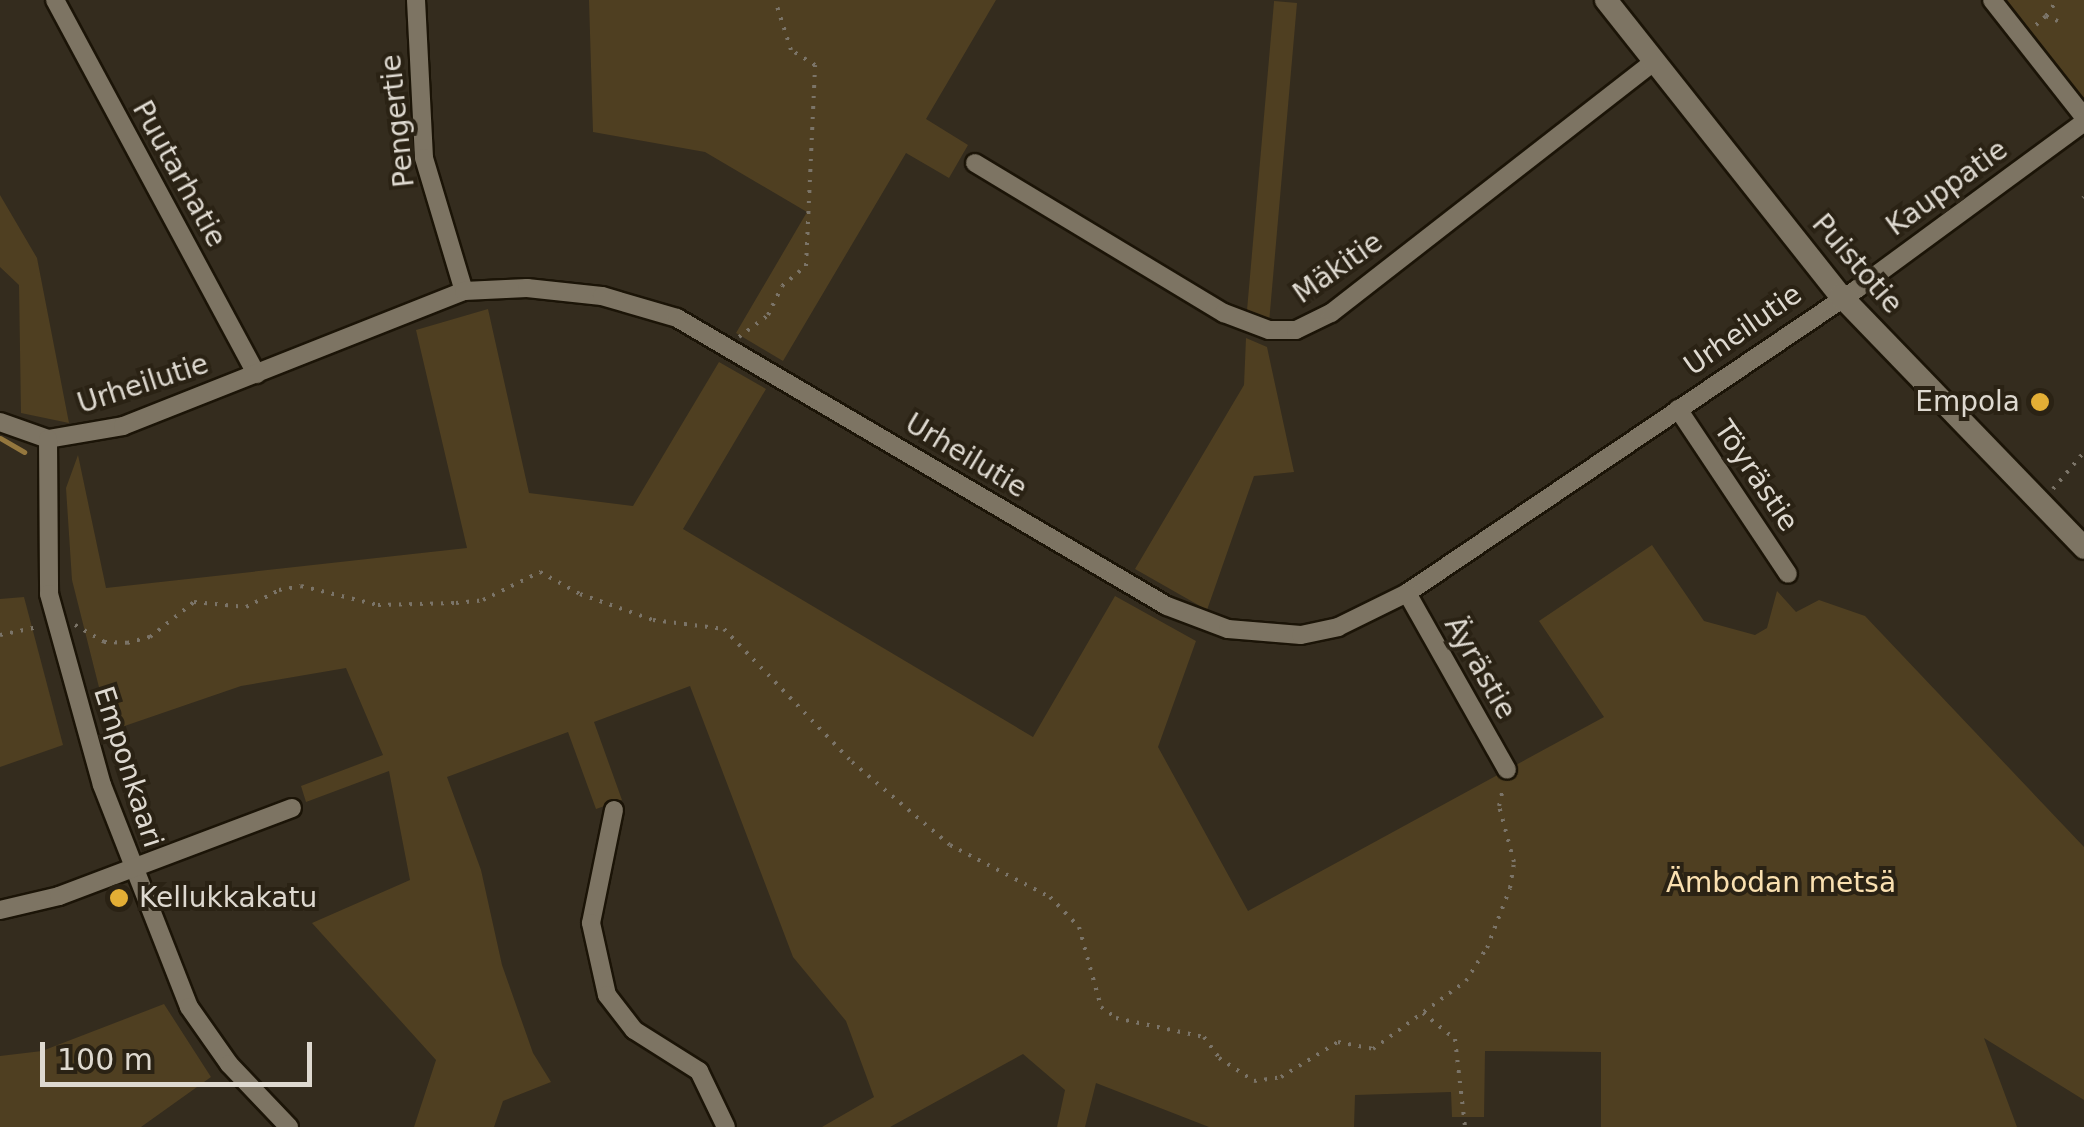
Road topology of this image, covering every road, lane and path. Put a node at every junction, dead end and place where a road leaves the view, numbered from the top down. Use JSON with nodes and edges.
{"nodes":[{"id":1,"x":55,"y":0,"type":"edge"},
{"id":2,"x":416,"y":0,"type":"edge"},
{"id":3,"x":774,"y":0,"type":"edge"},
{"id":4,"x":1606,"y":0,"type":"edge"},
{"id":5,"x":1992,"y":0,"type":"edge"},
{"id":6,"x":2057,"y":0,"type":"edge"},
{"id":7,"x":2046,"y":16,"type":"junction"},
{"id":8,"x":2058,"y":21,"type":"dead end"},
{"id":9,"x":2021,"y":38,"type":"junction"},
{"id":10,"x":1653,"y":62,"type":"junction"},
{"id":11,"x":2084,"y":120,"type":"edge"},
{"id":12,"x":975,"y":163,"type":"dead end"},
{"id":13,"x":464,"y":291,"type":"junction"},
{"id":14,"x":1840,"y":296,"type":"junction"},
{"id":15,"x":728,"y":346,"type":"junction"},
{"id":16,"x":256,"y":374,"type":"junction"},
{"id":17,"x":1678,"y":408,"type":"junction"},
{"id":18,"x":0,"y":422,"type":"edge"},
{"id":19,"x":48,"y":439,"type":"junction"},
{"id":20,"x":2084,"y":452,"type":"edge"},
{"id":21,"x":2050,"y":492,"type":"dead end"},
{"id":22,"x":2084,"y":548,"type":"edge"},
{"id":23,"x":1788,"y":574,"type":"dead end"},
{"id":24,"x":1407,"y":593,"type":"junction"},
{"id":25,"x":60,"y":620,"type":"junction"},
{"id":26,"x":0,"y":635,"type":"edge"},
{"id":27,"x":70,"y":637,"type":"dead end"},
{"id":28,"x":1507,"y":770,"type":"joint"},
{"id":29,"x":292,"y":808,"type":"dead end"},
{"id":30,"x":614,"y":810,"type":"dead end"},
{"id":31,"x":132,"y":866,"type":"junction"},
{"id":32,"x":0,"y":910,"type":"edge"},
{"id":33,"x":1422,"y":1012,"type":"junction"},
{"id":34,"x":290,"y":1127,"type":"edge"},
{"id":35,"x":726,"y":1127,"type":"edge"},
{"id":36,"x":1465,"y":1127,"type":"edge"}],
"edges":[{"from":1,"to":16,"type":"street","name":"Puutarhatie"},
{"from":2,"to":13,"type":"street","name":"Pengertie"},
{"from":3,"to":15,"type":"path"},
{"from":4,"to":10,"type":"street","name":"Puistotie"},
{"from":5,"to":9,"type":"street"},
{"from":6,"to":7,"type":"path"},
{"from":7,"to":8,"type":"path"},
{"from":7,"to":9,"type":"path"},
{"from":9,"to":11,"type":"street"},
{"from":10,"to":12,"type":"street","name":"Mäkitie"},
{"from":10,"to":14,"type":"street","name":"Puistotie"},
{"from":11,"to":14,"type":"street","name":"Kauppatie"},
{"from":13,"to":15,"type":"street","name":"Urheilutie"},
{"from":13,"to":16,"type":"street","name":"Urheilutie"},
{"from":14,"to":17,"type":"street","name":"Urheilutie"},
{"from":14,"to":22,"type":"street","name":"Puistotie"},
{"from":15,"to":24,"type":"street","name":"Urheilutie"},
{"from":16,"to":19,"type":"street","name":"Urheilutie"},
{"from":17,"to":23,"type":"street","name":"Töyrästie"},
{"from":17,"to":24,"type":"street","name":"Urheilutie"},
{"from":18,"to":19,"type":"street","name":"Urheilutie"},
{"from":19,"to":25,"type":"street","name":"Emponkaari"},
{"from":20,"to":21,"type":"path"},
{"from":24,"to":28,"type":"street","name":"Äyrästie"},
{"from":25,"to":26,"type":"path"},
{"from":25,"to":27,"type":"path"},
{"from":25,"to":31,"type":"street","name":"Emponkaari"},
{"from":25,"to":33,"type":"path"},
{"from":28,"to":33,"type":"path"},
{"from":29,"to":31,"type":"street"},
{"from":30,"to":35,"type":"street"},
{"from":31,"to":32,"type":"street"},
{"from":31,"to":34,"type":"street","name":"Emponkaari"},
{"from":33,"to":36,"type":"path"}]}
